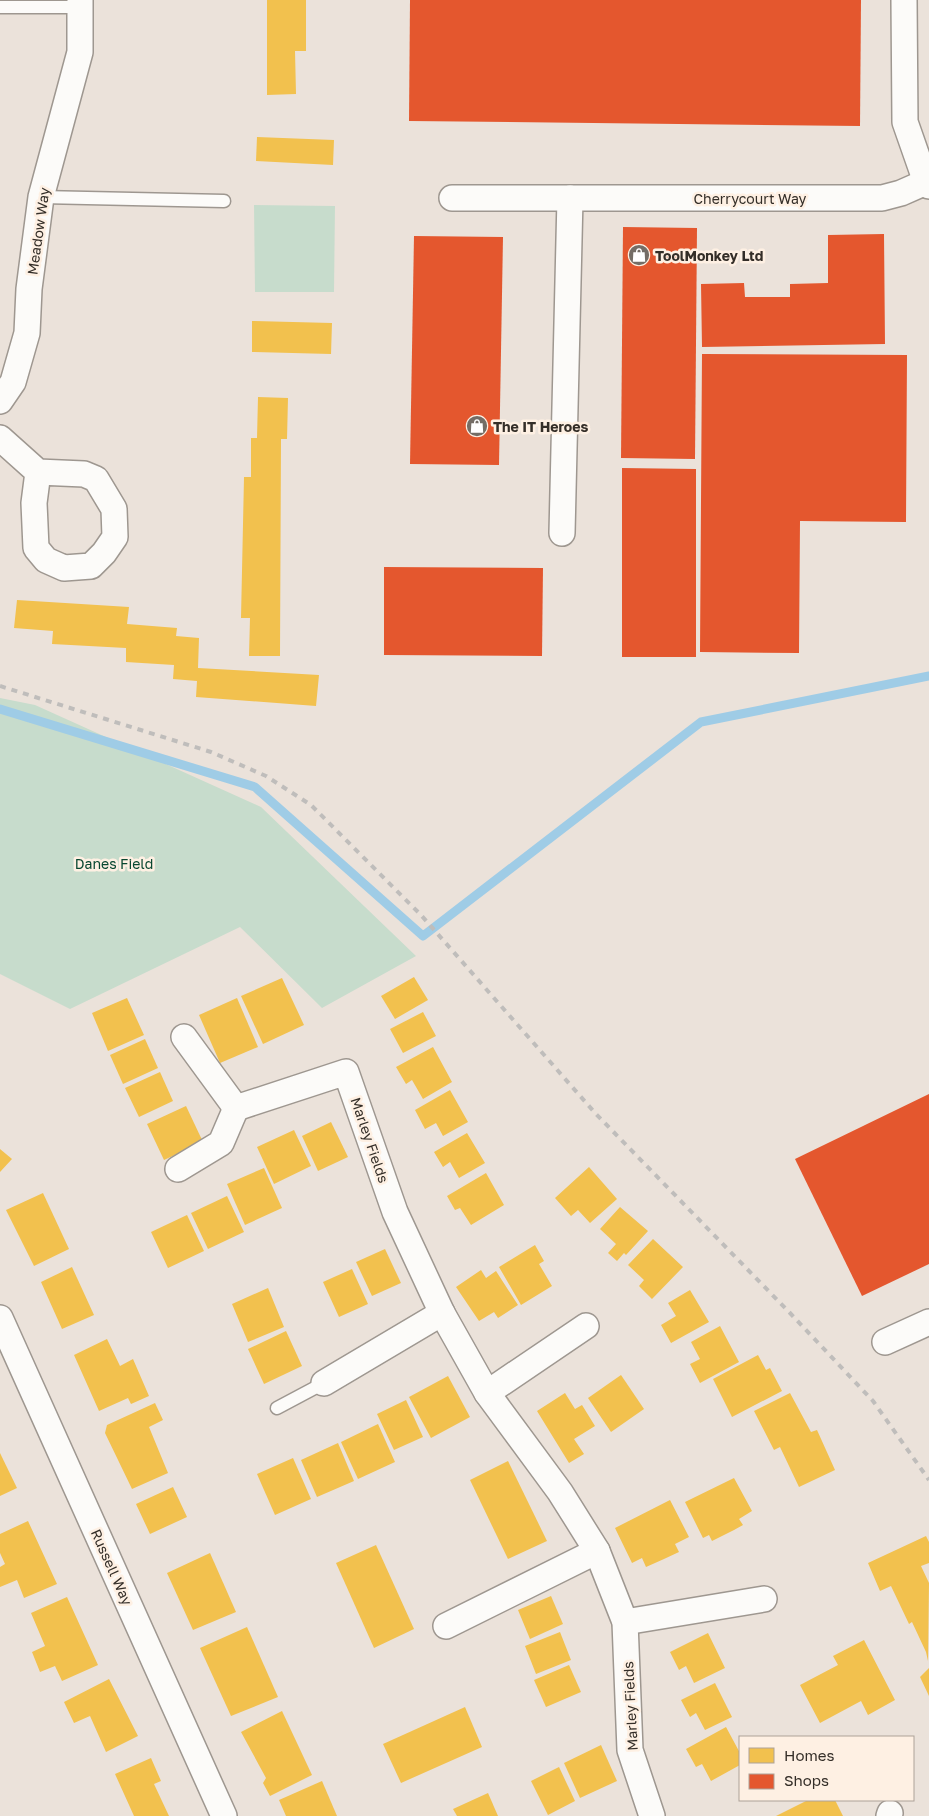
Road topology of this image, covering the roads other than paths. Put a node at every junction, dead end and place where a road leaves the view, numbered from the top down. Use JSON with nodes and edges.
{"nodes":[{"id":1,"x":904,"y":0,"type":"edge"},
{"id":2,"x":80,"y":3,"type":"edge"},
{"id":3,"x":0,"y":7,"type":"edge"},
{"id":4,"x":927,"y":184,"type":"edge"},
{"id":5,"x":41,"y":197,"type":"junction"},
{"id":6,"x":452,"y":198,"type":"dead end"},
{"id":7,"x":570,"y":198,"type":"junction"},
{"id":8,"x":224,"y":201,"type":"dead end"},
{"id":9,"x":0,"y":401,"type":"edge"},
{"id":10,"x":0,"y":438,"type":"edge"},
{"id":11,"x":38,"y":472,"type":"dead end"},
{"id":12,"x":562,"y":534,"type":"dead end"},
{"id":13,"x":184,"y":1036,"type":"dead end"},
{"id":14,"x":236,"y":1108,"type":"junction"},
{"id":15,"x":178,"y":1169,"type":"dead end"},
{"id":16,"x":442,"y":1313,"type":"junction"},
{"id":17,"x":0,"y":1318,"type":"edge"},
{"id":18,"x":929,"y":1322,"type":"edge"},
{"id":19,"x":586,"y":1326,"type":"dead end"},
{"id":20,"x":885,"y":1342,"type":"dead end"},
{"id":21,"x":324,"y":1383,"type":"joint"},
{"id":22,"x":487,"y":1394,"type":"junction"},
{"id":23,"x":277,"y":1408,"type":"dead end"},
{"id":24,"x":597,"y":1550,"type":"junction"},
{"id":25,"x":764,"y":1599,"type":"dead end"},
{"id":26,"x":625,"y":1622,"type":"junction"},
{"id":27,"x":446,"y":1626,"type":"dead end"},
{"id":28,"x":224,"y":1816,"type":"edge"},
{"id":29,"x":652,"y":1816,"type":"edge"}],
"edges":[{"from":1,"to":4,"type":"street","name":"Cherrycourt Way"},
{"from":2,"to":3,"type":"lane"},
{"from":2,"to":5,"type":"street","name":"Meadow Way"},
{"from":4,"to":7,"type":"street","name":"Cherrycourt Way"},
{"from":5,"to":8,"type":"lane"},
{"from":5,"to":9,"type":"street","name":"Meadow Way"},
{"from":6,"to":7,"type":"street","name":"Cherrycourt Way"},
{"from":7,"to":12,"type":"street"},
{"from":10,"to":11,"type":"street"},
{"from":13,"to":14,"type":"street"},
{"from":14,"to":15,"type":"street"},
{"from":14,"to":16,"type":"street","name":"Marley Fields"},
{"from":16,"to":21,"type":"street"},
{"from":16,"to":22,"type":"street","name":"Marley Fields"},
{"from":17,"to":28,"type":"street","name":"Russell Way"},
{"from":18,"to":20,"type":"street"},
{"from":19,"to":22,"type":"street"},
{"from":21,"to":23,"type":"lane"},
{"from":22,"to":24,"type":"street","name":"Marley Fields"},
{"from":24,"to":26,"type":"street","name":"Marley Fields"},
{"from":24,"to":27,"type":"street"},
{"from":25,"to":26,"type":"street"},
{"from":26,"to":29,"type":"street","name":"Marley Fields"}]}
